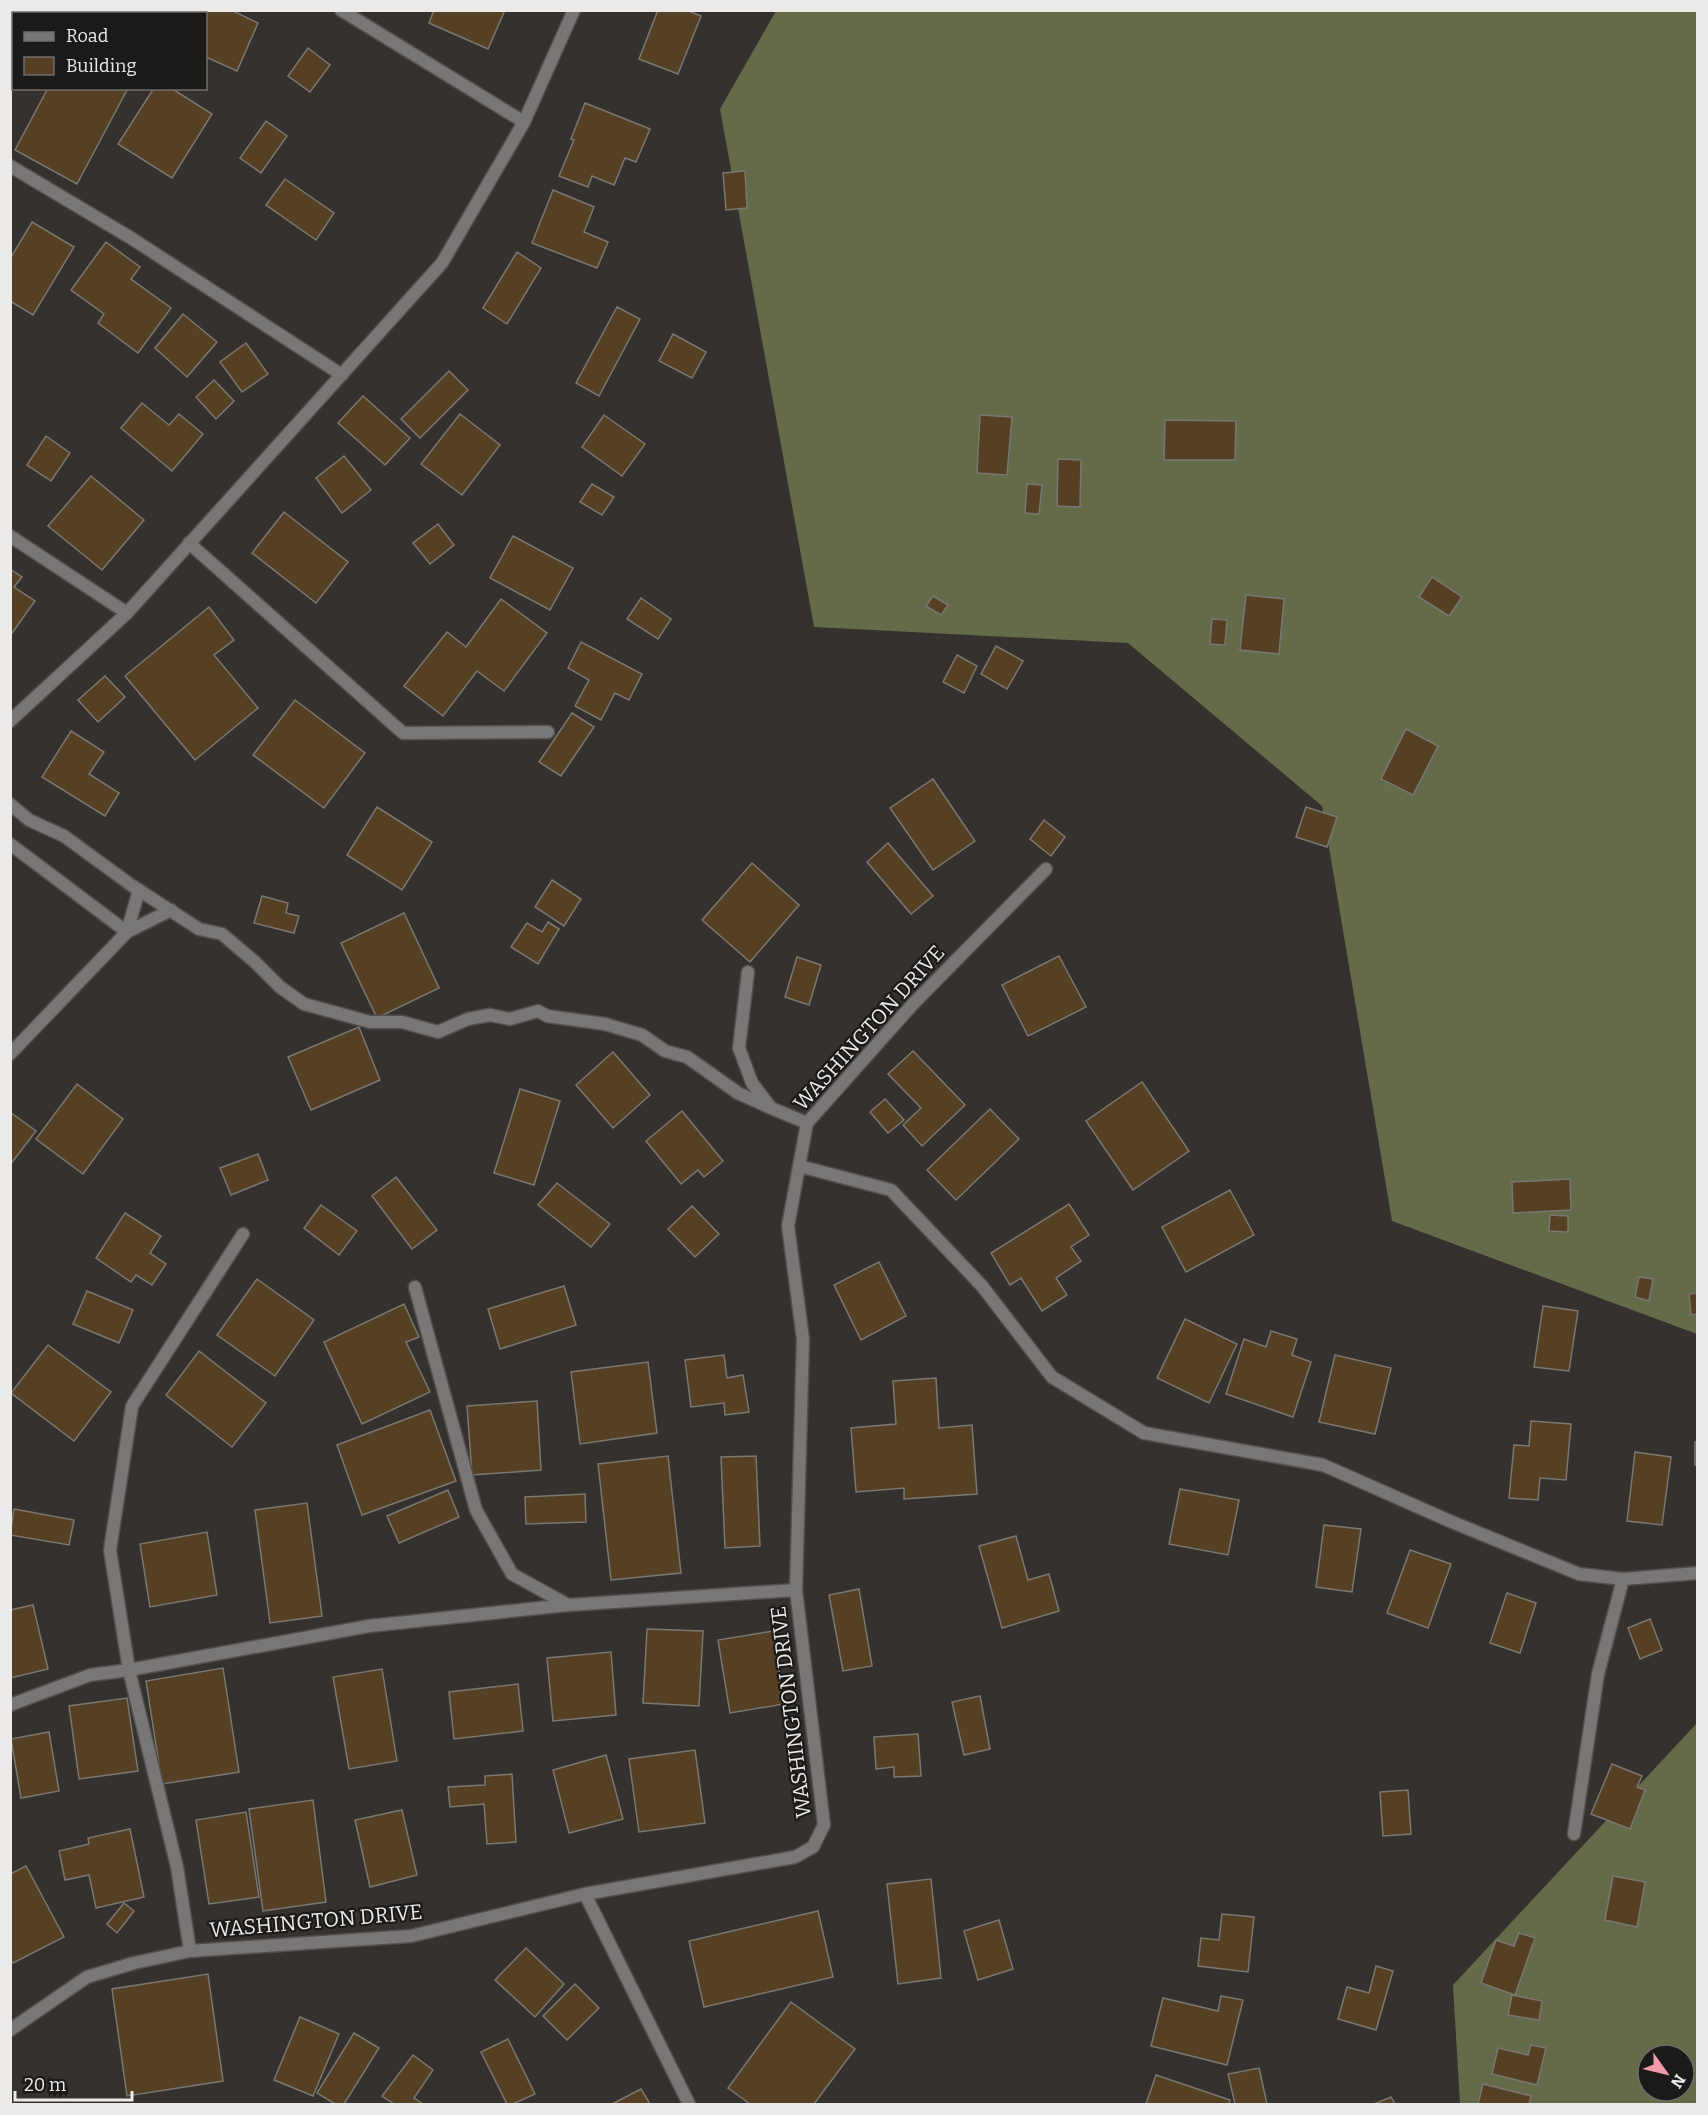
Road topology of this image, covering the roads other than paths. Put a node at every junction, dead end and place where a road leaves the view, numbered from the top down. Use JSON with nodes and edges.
{"nodes":[{"id":1,"x":341,"y":10,"type":"edge"},
{"id":2,"x":574,"y":10,"type":"edge"},
{"id":3,"x":524,"y":122,"type":"junction"},
{"id":4,"x":10,"y":166,"type":"edge"},
{"id":5,"x":342,"y":375,"type":"junction"},
{"id":6,"x":10,"y":536,"type":"edge"},
{"id":7,"x":189,"y":543,"type":"junction"},
{"id":8,"x":127,"y":613,"type":"junction"},
{"id":9,"x":10,"y":721,"type":"edge"},
{"id":10,"x":549,"y":732,"type":"dead end"},
{"id":11,"x":10,"y":804,"type":"edge"},
{"id":12,"x":10,"y":844,"type":"edge"},
{"id":13,"x":1046,"y":869,"type":"dead end"},
{"id":14,"x":139,"y":890,"type":"junction"},
{"id":15,"x":171,"y":910,"type":"junction"},
{"id":16,"x":127,"y":932,"type":"junction"},
{"id":17,"x":748,"y":972,"type":"dead end"},
{"id":18,"x":10,"y":1054,"type":"edge"},
{"id":19,"x":771,"y":1108,"type":"junction"},
{"id":20,"x":807,"y":1123,"type":"junction"},
{"id":21,"x":799,"y":1166,"type":"junction"},
{"id":22,"x":243,"y":1234,"type":"dead end"},
{"id":23,"x":415,"y":1287,"type":"dead end"},
{"id":24,"x":1698,"y":1573,"type":"edge"},
{"id":25,"x":1623,"y":1579,"type":"junction"},
{"id":26,"x":796,"y":1590,"type":"junction"},
{"id":27,"x":568,"y":1605,"type":"junction"},
{"id":28,"x":129,"y":1670,"type":"junction"},
{"id":29,"x":10,"y":1705,"type":"edge"},
{"id":30,"x":1574,"y":1834,"type":"dead end"},
{"id":31,"x":585,"y":1894,"type":"junction"},
{"id":32,"x":190,"y":1951,"type":"junction"},
{"id":33,"x":10,"y":2030,"type":"edge"},
{"id":34,"x":689,"y":2104,"type":"edge"}],
"edges":[{"from":1,"to":3,"type":"street"},
{"from":2,"to":3,"type":"street"},
{"from":3,"to":5,"type":"street"},
{"from":4,"to":5,"type":"street"},
{"from":5,"to":7,"type":"street"},
{"from":6,"to":8,"type":"street"},
{"from":7,"to":8,"type":"street"},
{"from":7,"to":10,"type":"street"},
{"from":8,"to":9,"type":"street"},
{"from":11,"to":14,"type":"street"},
{"from":12,"to":16,"type":"street"},
{"from":13,"to":20,"type":"street","name":"WASHINGTON DRIVE"},
{"from":14,"to":15,"type":"street"},
{"from":14,"to":16,"type":"street"},
{"from":15,"to":16,"type":"street"},
{"from":15,"to":19,"type":"street"},
{"from":16,"to":18,"type":"street"},
{"from":17,"to":19,"type":"street"},
{"from":19,"to":20,"type":"street"},
{"from":20,"to":21,"type":"street","name":"WASHINGTON DRIVE"},
{"from":21,"to":25,"type":"street"},
{"from":21,"to":26,"type":"street","name":"WASHINGTON DRIVE"},
{"from":22,"to":28,"type":"street"},
{"from":23,"to":27,"type":"street"},
{"from":24,"to":25,"type":"street"},
{"from":25,"to":30,"type":"street"},
{"from":26,"to":27,"type":"street"},
{"from":26,"to":31,"type":"street","name":"WASHINGTON DRIVE"},
{"from":27,"to":28,"type":"street"},
{"from":28,"to":29,"type":"street"},
{"from":28,"to":32,"type":"street"},
{"from":31,"to":32,"type":"street","name":"WASHINGTON DRIVE"},
{"from":31,"to":34,"type":"street"},
{"from":32,"to":33,"type":"street","name":"WASHINGTON DRIVE"}]}
